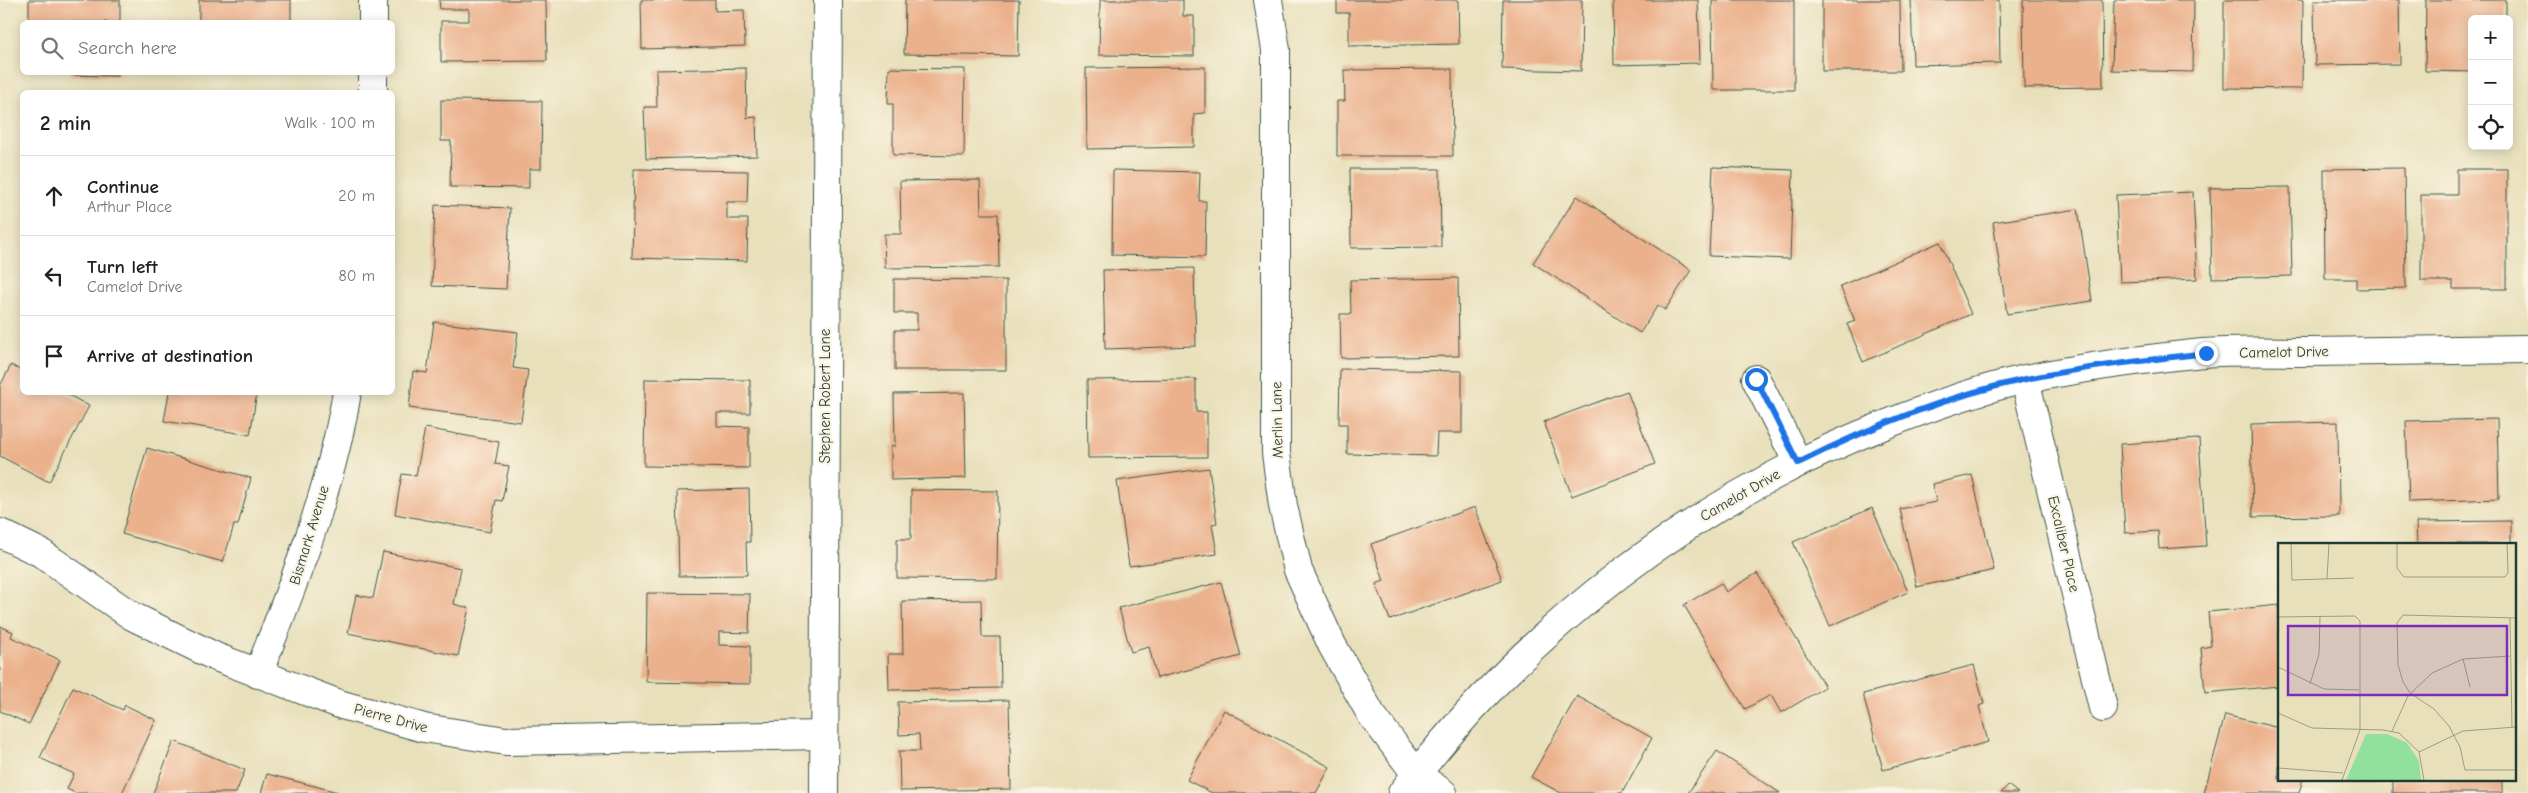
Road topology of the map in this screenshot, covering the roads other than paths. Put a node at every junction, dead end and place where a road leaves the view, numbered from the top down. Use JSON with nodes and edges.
{"nodes":[{"id":1,"x":373,"y":0,"type":"edge"},
{"id":2,"x":828,"y":0,"type":"edge"},
{"id":3,"x":1268,"y":0,"type":"edge"},
{"id":4,"x":373,"y":20,"type":"edge"},
{"id":5,"x":373,"y":75,"type":"edge"},
{"id":6,"x":373,"y":90,"type":"edge"},
{"id":7,"x":2528,"y":349,"type":"edge"},
{"id":8,"x":1756,"y":379,"type":"dead end"},
{"id":9,"x":2025,"y":379,"type":"junction"},
{"id":10,"x":346,"y":395,"type":"edge"},
{"id":11,"x":1798,"y":463,"type":"junction"},
{"id":12,"x":0,"y":533,"type":"edge"},
{"id":13,"x":258,"y":674,"type":"junction"},
{"id":14,"x":2103,"y":708,"type":"dead end"},
{"id":15,"x":823,"y":735,"type":"junction"},
{"id":16,"x":1409,"y":783,"type":"edge"},
{"id":17,"x":824,"y":793,"type":"edge"},
{"id":18,"x":1443,"y":793,"type":"edge"}],
"edges":[{"from":1,"to":4,"type":"street"},
{"from":2,"to":15,"type":"street","name":"Stephen Robert Lane"},
{"from":3,"to":16,"type":"street","name":"Merlin Lane"},
{"from":5,"to":6,"type":"street"},
{"from":7,"to":9,"type":"street","name":"Camelot Drive"},
{"from":8,"to":11,"type":"street"},
{"from":9,"to":11,"type":"street","name":"Camelot Drive"},
{"from":9,"to":14,"type":"street","name":"Excaliber Place"},
{"from":10,"to":13,"type":"street","name":"Bismark Avenue"},
{"from":11,"to":16,"type":"street","name":"Camelot Drive"},
{"from":12,"to":13,"type":"street","name":"Pierre Drive"},
{"from":13,"to":15,"type":"street","name":"Pierre Drive"},
{"from":15,"to":17,"type":"street","name":"Stephen Robert Lane"},
{"from":16,"to":18,"type":"street","name":"Merlin Lane"}]}
